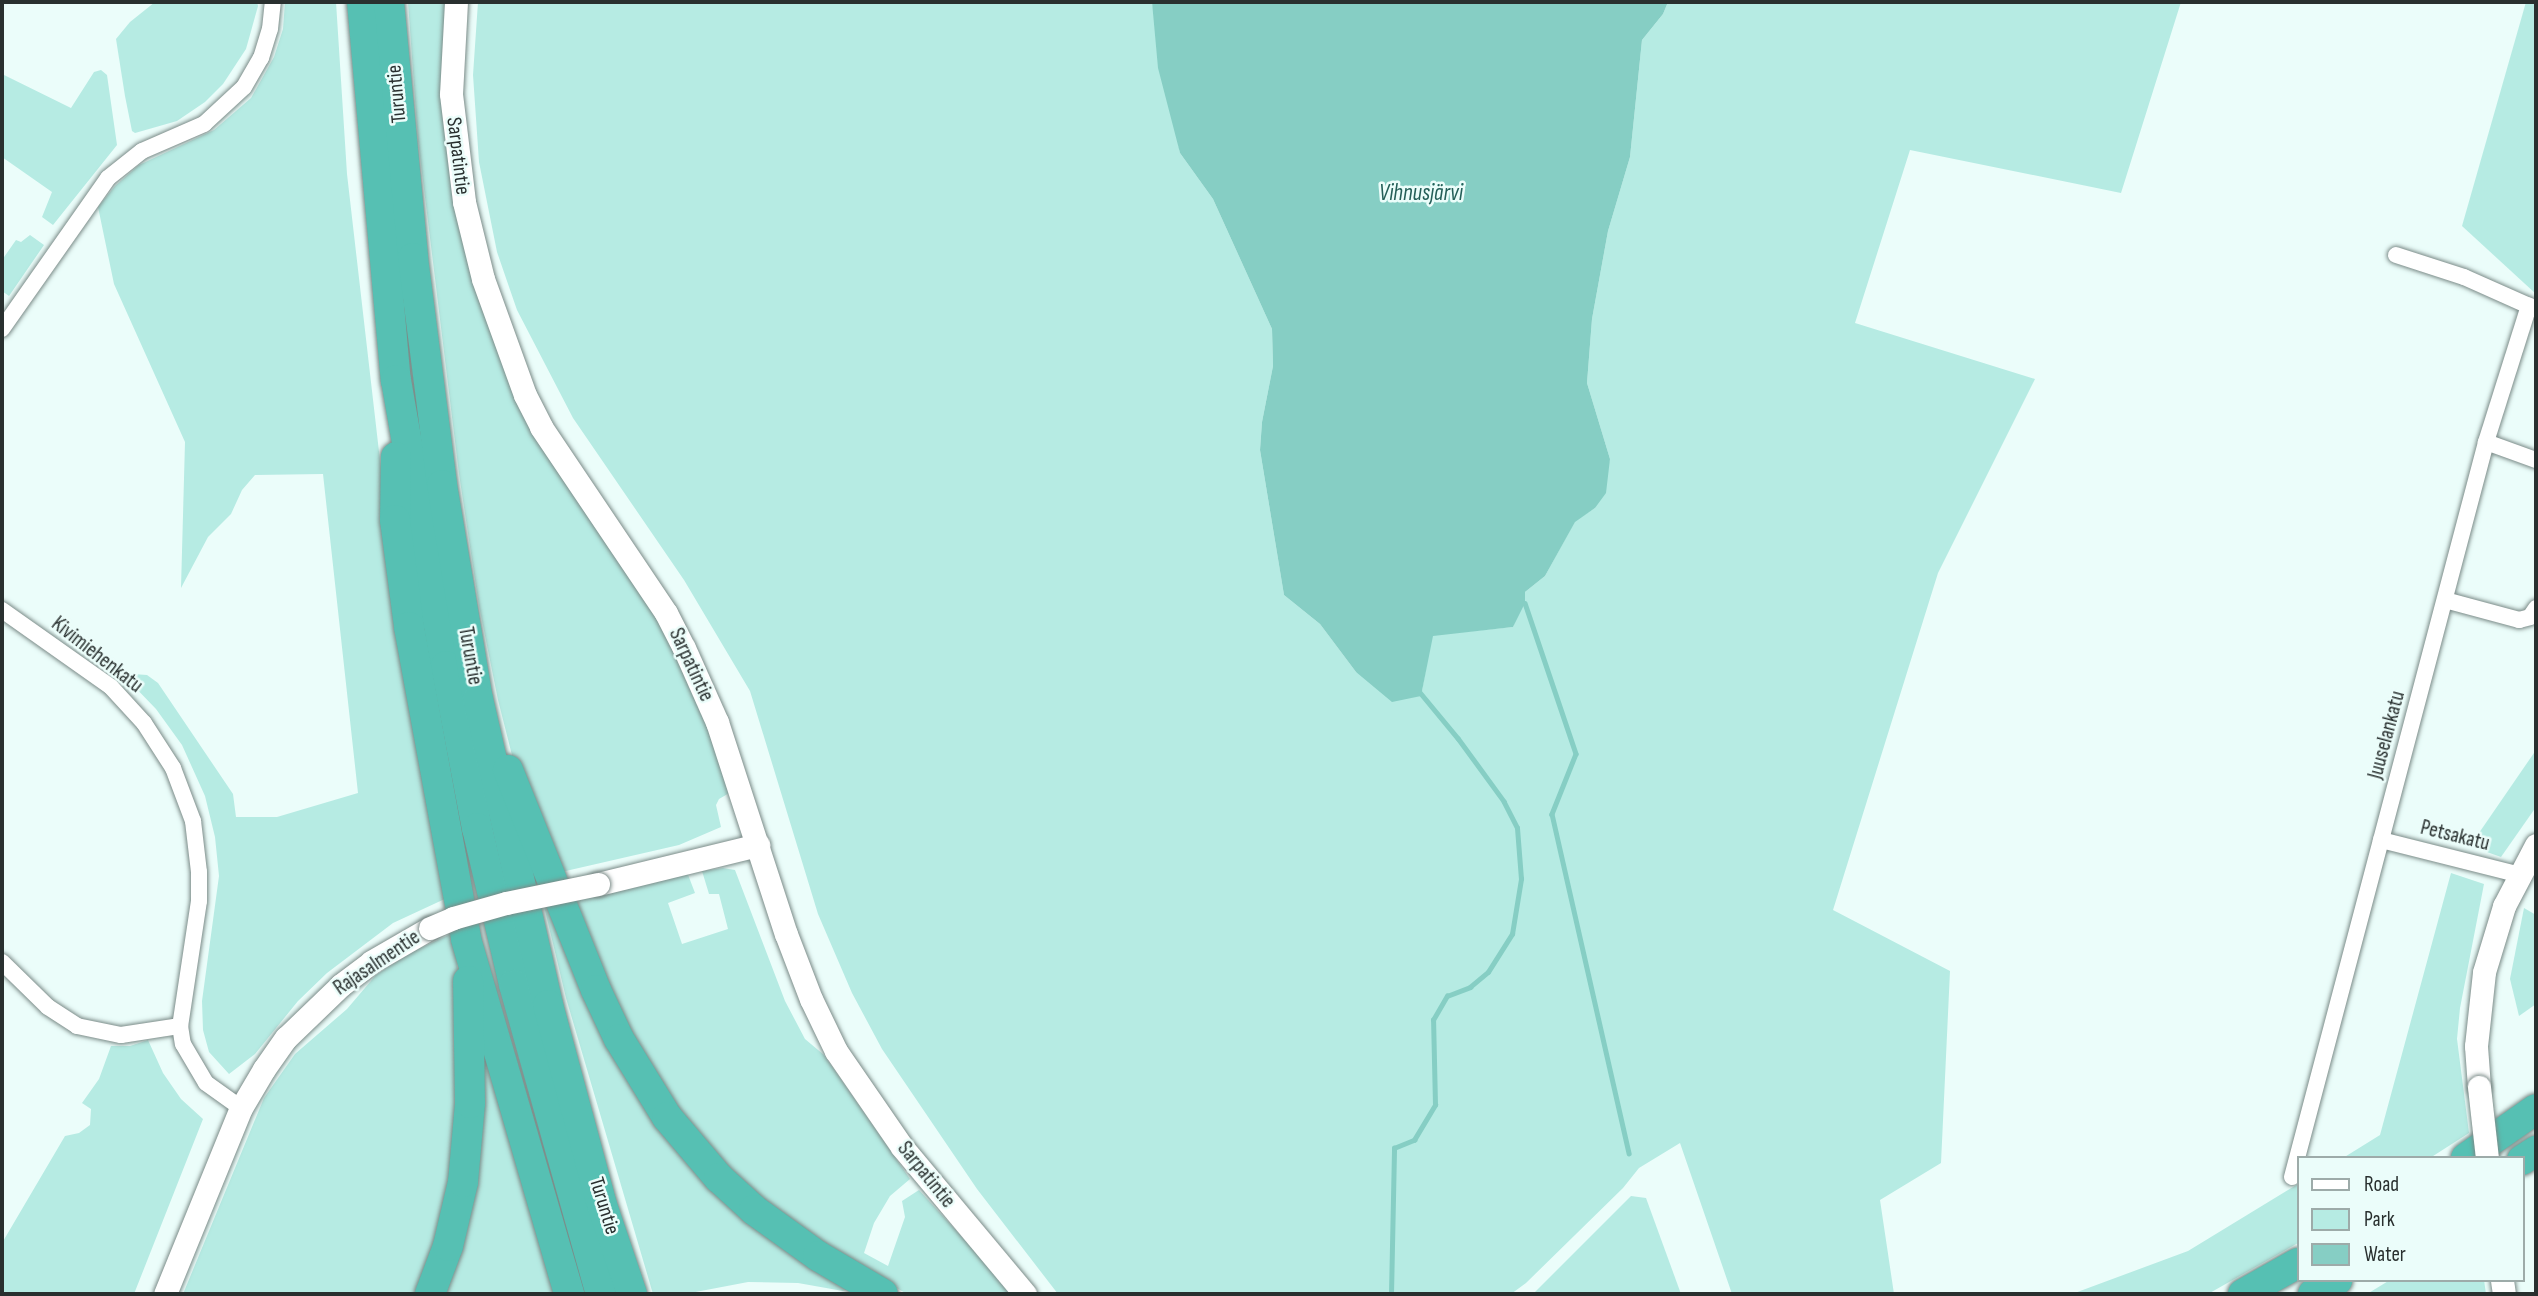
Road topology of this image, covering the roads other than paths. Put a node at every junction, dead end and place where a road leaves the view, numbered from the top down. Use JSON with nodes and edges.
{"nodes":[{"id":1,"x":273,"y":2,"type":"edge"},
{"id":2,"x":362,"y":2,"type":"edge"},
{"id":3,"x":389,"y":2,"type":"edge"},
{"id":4,"x":456,"y":2,"type":"edge"},
{"id":5,"x":2396,"y":255,"type":"dead end"},
{"id":6,"x":2533,"y":308,"type":"edge"},
{"id":7,"x":2,"y":329,"type":"edge"},
{"id":8,"x":397,"y":380,"type":"junction"},
{"id":9,"x":2486,"y":442,"type":"junction"},
{"id":10,"x":2536,"y":460,"type":"edge"},
{"id":11,"x":2445,"y":600,"type":"junction"},
{"id":12,"x":2536,"y":608,"type":"edge"},
{"id":13,"x":2,"y":610,"type":"edge"},
{"id":14,"x":478,"y":699,"type":"junction"},
{"id":15,"x":2381,"y":840,"type":"junction"},
{"id":16,"x":758,"y":845,"type":"junction"},
{"id":17,"x":2536,"y":845,"type":"edge"},
{"id":18,"x":2519,"y":875,"type":"junction"},
{"id":19,"x":466,"y":939,"type":"junction"},
{"id":20,"x":2,"y":962,"type":"edge"},
{"id":21,"x":180,"y":1026,"type":"junction"},
{"id":22,"x":241,"y":1108,"type":"junction"},
{"id":23,"x":2536,"y":1109,"type":"edge"},
{"id":24,"x":2298,"y":1156,"type":"edge"},
{"id":25,"x":2469,"y":1156,"type":"edge"},
{"id":26,"x":2487,"y":1156,"type":"edge"},
{"id":27,"x":2296,"y":1162,"type":"edge"},
{"id":28,"x":2292,"y":1177,"type":"dead end"},
{"id":29,"x":2296,"y":1264,"type":"edge"},
{"id":30,"x":2334,"y":1282,"type":"edge"},
{"id":31,"x":166,"y":1294,"type":"edge"},
{"id":32,"x":430,"y":1294,"type":"edge"},
{"id":33,"x":569,"y":1294,"type":"edge"},
{"id":34,"x":601,"y":1294,"type":"edge"},
{"id":35,"x":632,"y":1294,"type":"edge"},
{"id":36,"x":883,"y":1294,"type":"edge"},
{"id":37,"x":1025,"y":1294,"type":"edge"},
{"id":38,"x":2243,"y":1294,"type":"edge"},
{"id":39,"x":2313,"y":1294,"type":"edge"}],
"edges":[{"from":1,"to":7,"type":"street"},
{"from":2,"to":8,"type":"highway","name":"Turuntie"},
{"from":3,"to":14,"type":"highway","name":"Turuntie"},
{"from":4,"to":16,"type":"main road","name":"Sarpatintie"},
{"from":5,"to":6,"type":"street"},
{"from":6,"to":9,"type":"street","name":"Juuselankatu"},
{"from":8,"to":19,"type":"highway"},
{"from":8,"to":34,"type":"highway","name":"Turuntie"},
{"from":9,"to":10,"type":"street"},
{"from":9,"to":11,"type":"street","name":"Juuselankatu"},
{"from":11,"to":12,"type":"street"},
{"from":11,"to":15,"type":"street","name":"Juuselankatu"},
{"from":13,"to":21,"type":"street","name":"Kivimiehenkatu"},
{"from":14,"to":35,"type":"highway","name":"Turuntie"},
{"from":14,"to":36,"type":"highway"},
{"from":15,"to":18,"type":"street","name":"Petsakatu"},
{"from":15,"to":24,"type":"street","name":"Juuselankatu"},
{"from":16,"to":22,"type":"main road","name":"Rajasalmentie","bridge":true},
{"from":16,"to":37,"type":"main road","name":"Sarpatintie"},
{"from":17,"to":18,"type":"main road"},
{"from":18,"to":26,"type":"main road","bridge":true},
{"from":19,"to":32,"type":"highway"},
{"from":19,"to":33,"type":"highway"},
{"from":20,"to":21,"type":"street"},
{"from":21,"to":22,"type":"street"},
{"from":22,"to":31,"type":"main road","name":"Rajasalmentie"},
{"from":23,"to":25,"type":"highway"},
{"from":27,"to":28,"type":"street","name":"Juuselankatu"},
{"from":29,"to":38,"type":"highway"},
{"from":30,"to":39,"type":"highway"}]}
